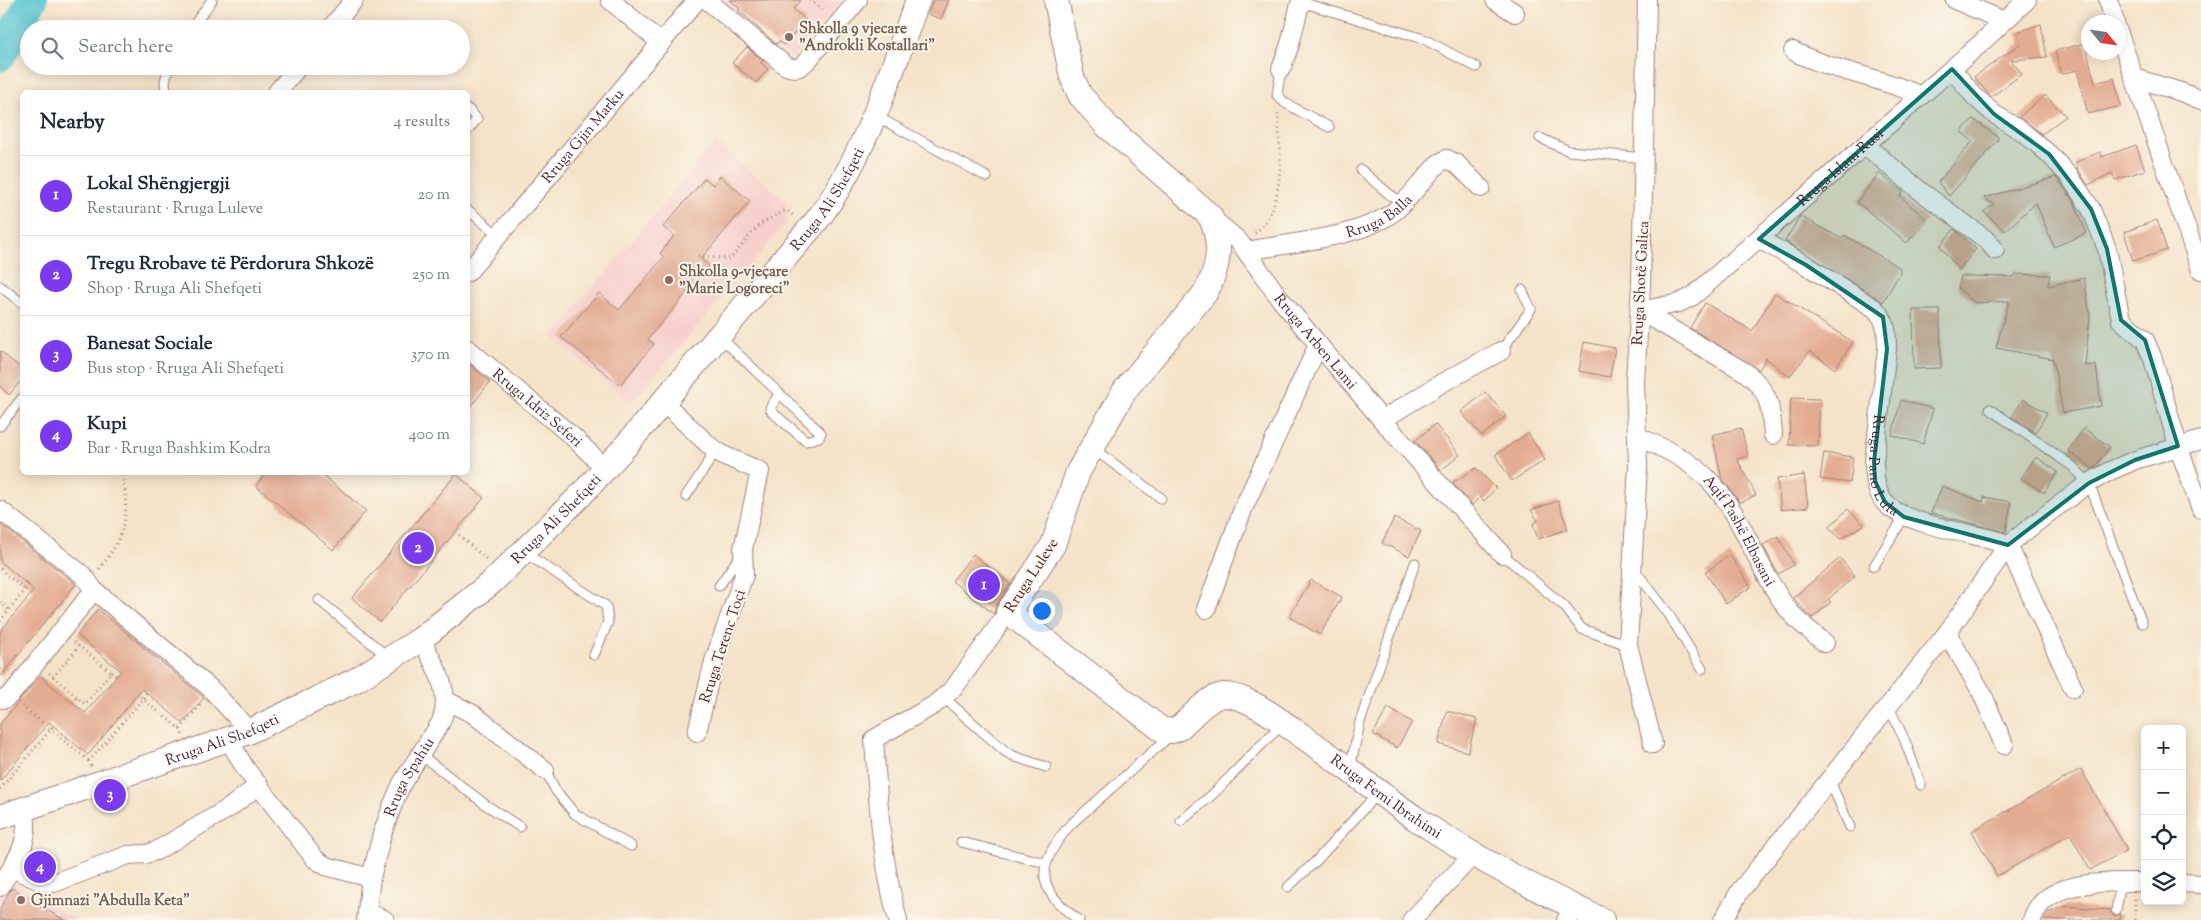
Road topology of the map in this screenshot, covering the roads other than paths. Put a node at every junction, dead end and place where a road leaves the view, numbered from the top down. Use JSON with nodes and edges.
{"nodes":[{"id":1,"x":212,"y":0,"type":"edge"},
{"id":2,"x":354,"y":0,"type":"edge"},
{"id":3,"x":610,"y":0,"type":"edge"},
{"id":4,"x":696,"y":0,"type":"edge"},
{"id":5,"x":707,"y":0,"type":"edge"},
{"id":6,"x":858,"y":0,"type":"edge"},
{"id":7,"x":918,"y":0,"type":"edge"},
{"id":8,"x":1056,"y":0,"type":"edge"},
{"id":9,"x":1495,"y":0,"type":"edge"},
{"id":10,"x":1647,"y":0,"type":"edge"},
{"id":11,"x":1955,"y":0,"type":"edge"},
{"id":12,"x":2027,"y":0,"type":"edge"},
{"id":13,"x":2108,"y":0,"type":"edge"},
{"id":14,"x":1301,"y":1,"type":"edge"},
{"id":15,"x":1515,"y":13,"type":"dead end"},
{"id":16,"x":2113,"y":15,"type":"edge"},
{"id":17,"x":198,"y":20,"type":"edge"},
{"id":18,"x":337,"y":20,"type":"edge"},
{"id":19,"x":2004,"y":21,"type":"junction"},
{"id":20,"x":661,"y":43,"type":"junction"},
{"id":21,"x":1793,"y":51,"type":"dead end"},
{"id":22,"x":2126,"y":53,"type":"edge"},
{"id":23,"x":1476,"y":67,"type":"dead end"},
{"id":24,"x":1281,"y":69,"type":"joint"},
{"id":25,"x":1952,"y":69,"type":"junction"},
{"id":26,"x":166,"y":75,"type":"edge"},
{"id":27,"x":291,"y":75,"type":"edge"},
{"id":28,"x":2135,"y":78,"type":"junction"},
{"id":29,"x":166,"y":90,"type":"edge"},
{"id":30,"x":279,"y":90,"type":"edge"},
{"id":31,"x":1921,"y":96,"type":"junction"},
{"id":32,"x":2201,"y":100,"type":"edge"},
{"id":33,"x":470,"y":111,"type":"edge"},
{"id":34,"x":873,"y":115,"type":"junction"},
{"id":35,"x":470,"y":127,"type":"edge"},
{"id":36,"x":1329,"y":127,"type":"dead end"},
{"id":37,"x":1540,"y":138,"type":"dead end"},
{"id":38,"x":1865,"y":145,"type":"junction"},
{"id":39,"x":1645,"y":158,"type":"junction"},
{"id":40,"x":1361,"y":170,"type":"dead end"},
{"id":41,"x":987,"y":177,"type":"dead end"},
{"id":42,"x":1481,"y":188,"type":"dead end"},
{"id":43,"x":1403,"y":203,"type":"junction"},
{"id":44,"x":470,"y":212,"type":"edge"},
{"id":45,"x":1206,"y":212,"type":"junction"},
{"id":46,"x":498,"y":235,"type":"junction"},
{"id":47,"x":1759,"y":239,"type":"junction"},
{"id":48,"x":1242,"y":245,"type":"junction"},
{"id":49,"x":1995,"y":250,"type":"dead end"},
{"id":50,"x":470,"y":270,"type":"edge"},
{"id":51,"x":2201,"y":270,"type":"edge"},
{"id":52,"x":0,"y":286,"type":"edge"},
{"id":53,"x":1522,"y":290,"type":"dead end"},
{"id":54,"x":20,"y":301,"type":"edge"},
{"id":55,"x":1640,"y":311,"type":"junction"},
{"id":56,"x":718,"y":335,"type":"junction"},
{"id":57,"x":1318,"y":345,"type":"junction"},
{"id":58,"x":470,"y":351,"type":"edge"},
{"id":59,"x":1501,"y":351,"type":"joint"},
{"id":60,"x":780,"y":394,"type":"junction"},
{"id":61,"x":20,"y":401,"type":"edge"},
{"id":62,"x":663,"y":402,"type":"junction"},
{"id":63,"x":1990,"y":409,"type":"dead end"},
{"id":64,"x":1382,"y":420,"type":"junction"},
{"id":65,"x":0,"y":426,"type":"edge"},
{"id":66,"x":1774,"y":435,"type":"dead end"},
{"id":67,"x":1637,"y":436,"type":"junction"},
{"id":68,"x":2201,"y":440,"type":"edge"},
{"id":69,"x":2178,"y":446,"type":"junction"},
{"id":70,"x":1092,"y":447,"type":"junction"},
{"id":71,"x":712,"y":448,"type":"junction"},
{"id":72,"x":606,"y":469,"type":"junction"},
{"id":73,"x":2089,"y":483,"type":"junction"},
{"id":74,"x":686,"y":496,"type":"dead end"},
{"id":75,"x":1161,"y":498,"type":"dead end"},
{"id":76,"x":2201,"y":508,"type":"edge"},
{"id":77,"x":0,"y":510,"type":"edge"},
{"id":78,"x":1904,"y":517,"type":"junction"},
{"id":79,"x":2008,"y":545,"type":"junction"},
{"id":80,"x":744,"y":549,"type":"junction"},
{"id":81,"x":524,"y":552,"type":"junction"},
{"id":82,"x":1502,"y":554,"type":"joint"},
{"id":83,"x":1415,"y":563,"type":"dead end"},
{"id":84,"x":1874,"y":566,"type":"dead end"},
{"id":85,"x":1633,"y":567,"type":"junction"},
{"id":86,"x":91,"y":586,"type":"junction"},
{"id":87,"x":719,"y":586,"type":"dead end"},
{"id":88,"x":319,"y":600,"type":"dead end"},
{"id":89,"x":1206,"y":609,"type":"dead end"},
{"id":90,"x":1008,"y":612,"type":"junction"},
{"id":91,"x":2142,"y":623,"type":"dead end"},
{"id":92,"x":1947,"y":633,"type":"junction"},
{"id":93,"x":421,"y":640,"type":"junction"},
{"id":94,"x":1825,"y":643,"type":"dead end"},
{"id":95,"x":1628,"y":645,"type":"junction"},
{"id":96,"x":594,"y":655,"type":"dead end"},
{"id":97,"x":390,"y":660,"type":"junction"},
{"id":98,"x":1702,"y":669,"type":"dead end"},
{"id":99,"x":2073,"y":688,"type":"dead end"},
{"id":100,"x":944,"y":698,"type":"junction"},
{"id":101,"x":0,"y":700,"type":"edge"},
{"id":102,"x":447,"y":701,"type":"junction"},
{"id":103,"x":1889,"y":707,"type":"junction"},
{"id":104,"x":1283,"y":723,"type":"junction"},
{"id":105,"x":1179,"y":728,"type":"junction"},
{"id":106,"x":697,"y":732,"type":"dead end"},
{"id":107,"x":238,"y":737,"type":"junction"},
{"id":108,"x":1653,"y":744,"type":"dead end"},
{"id":109,"x":2004,"y":744,"type":"dead end"},
{"id":110,"x":421,"y":754,"type":"junction"},
{"id":111,"x":1046,"y":767,"type":"dead end"},
{"id":112,"x":545,"y":770,"type":"joint"},
{"id":113,"x":1349,"y":771,"type":"junction"},
{"id":114,"x":1830,"y":781,"type":"junction"},
{"id":115,"x":258,"y":785,"type":"junction"},
{"id":116,"x":1922,"y":785,"type":"dead end"},
{"id":117,"x":1378,"y":793,"type":"junction"},
{"id":118,"x":24,"y":809,"type":"junction"},
{"id":119,"x":0,"y":817,"type":"edge"},
{"id":120,"x":1181,"y":821,"type":"dead end"},
{"id":121,"x":520,"y":827,"type":"dead end"},
{"id":122,"x":1850,"y":827,"type":"dead end"},
{"id":123,"x":961,"y":842,"type":"dead end"},
{"id":124,"x":631,"y":846,"type":"dead end"},
{"id":125,"x":1474,"y":854,"type":"junction"},
{"id":126,"x":1046,"y":864,"type":"junction"},
{"id":127,"x":12,"y":868,"type":"junction"},
{"id":128,"x":371,"y":878,"type":"junction"},
{"id":129,"x":2121,"y":882,"type":"junction"},
{"id":130,"x":2141,"y":882,"type":"edge"},
{"id":131,"x":2186,"y":883,"type":"edge"},
{"id":132,"x":2201,"y":884,"type":"edge"},
{"id":133,"x":0,"y":887,"type":"edge"},
{"id":134,"x":1288,"y":887,"type":"dead end"},
{"id":135,"x":2116,"y":910,"type":"dead end"},
{"id":136,"x":1571,"y":914,"type":"edge"},
{"id":137,"x":367,"y":916,"type":"edge"},
{"id":138,"x":385,"y":920,"type":"edge"},
{"id":139,"x":898,"y":920,"type":"edge"},
{"id":140,"x":1079,"y":920,"type":"edge"},
{"id":141,"x":1412,"y":920,"type":"edge"},
{"id":142,"x":1602,"y":920,"type":"edge"},
{"id":143,"x":1723,"y":920,"type":"edge"},
{"id":144,"x":2032,"y":920,"type":"edge"}],
"edges":[{"from":1,"to":17,"type":"lane"},
{"from":2,"to":18,"type":"street"},
{"from":3,"to":20,"type":"street"},
{"from":4,"to":20,"type":"street","name":"Rruga Gjin Marku"},
{"from":5,"to":6,"type":"street"},
{"from":7,"to":34,"type":"street","name":"Rruga Ali Shefqeti"},
{"from":8,"to":45,"type":"street","name":"Rruga Arben Lami"},
{"from":9,"to":15,"type":"street"},
{"from":10,"to":39,"type":"street","name":"Rruga Shotë Galica"},
{"from":11,"to":19,"type":"street"},
{"from":12,"to":19,"type":"street","name":"Rruga Islam Rusi"},
{"from":13,"to":16,"type":"street"},
{"from":14,"to":23,"type":"lane"},
{"from":14,"to":24,"type":"street"},
{"from":19,"to":25,"type":"street","name":"Rruga Islam Rusi"},
{"from":20,"to":46,"type":"street","name":"Rruga Gjin Marku"},
{"from":21,"to":31,"type":"street"},
{"from":22,"to":28,"type":"street"},
{"from":24,"to":36,"type":"lane"},
{"from":25,"to":31,"type":"street","name":"Rruga Islam Rusi"},
{"from":25,"to":69,"type":"street"},
{"from":26,"to":29,"type":"lane"},
{"from":27,"to":30,"type":"street"},
{"from":28,"to":32,"type":"street"},
{"from":28,"to":51,"type":"street"},
{"from":31,"to":38,"type":"street","name":"Rruga Islam Rusi"},
{"from":33,"to":35,"type":"lane"},
{"from":34,"to":41,"type":"lane"},
{"from":34,"to":56,"type":"street","name":"Rruga Ali Shefqeti"},
{"from":37,"to":39,"type":"lane"},
{"from":38,"to":47,"type":"street","name":"Rruga Islam Rusi"},
{"from":38,"to":49,"type":"street"},
{"from":39,"to":55,"type":"street","name":"Rruga Shotë Galica"},
{"from":40,"to":43,"type":"lane"},
{"from":42,"to":43,"type":"street","name":"Rruga Balla"},
{"from":43,"to":48,"type":"street","name":"Rruga Balla"},
{"from":44,"to":46,"type":"lane"},
{"from":45,"to":48,"type":"street","name":"Rruga Arben Lami"},
{"from":45,"to":70,"type":"street","name":"Rruga Luleve"},
{"from":46,"to":50,"type":"street","name":"Rruga Gjin Marku"},
{"from":47,"to":55,"type":"street","name":"Rruga Islam Rusi"},
{"from":47,"to":78,"type":"street","name":"Rruga Pano Lula"},
{"from":48,"to":57,"type":"street","name":"Rruga Arben Lami"},
{"from":52,"to":54,"type":"lane"},
{"from":53,"to":59,"type":"lane"},
{"from":55,"to":66,"type":"street"},
{"from":55,"to":67,"type":"street","name":"Rruga Shotë Galica"},
{"from":56,"to":60,"type":"lane"},
{"from":56,"to":62,"type":"street","name":"Rruga Ali Shefqeti"},
{"from":57,"to":64,"type":"street","name":"Rruga Arben Lami"},
{"from":57,"to":89,"type":"street"},
{"from":58,"to":72,"type":"street","name":"Rruga Idriz Seferi"},
{"from":59,"to":64,"type":"street"},
{"from":60,"to":60,"type":"lane"},
{"from":61,"to":65,"type":"lane"},
{"from":62,"to":71,"type":"street","name":"Rruga Terenc Toçi"},
{"from":62,"to":72,"type":"street","name":"Rruga Ali Shefqeti"},
{"from":63,"to":73,"type":"lane"},
{"from":64,"to":82,"type":"street","name":"Rruga Arben Lami"},
{"from":67,"to":85,"type":"street","name":"Rruga Shotë Galica"},
{"from":67,"to":94,"type":"street","name":"Aqif Pashë Elbasani"},
{"from":68,"to":69,"type":"street"},
{"from":69,"to":73,"type":"street"},
{"from":69,"to":76,"type":"street"},
{"from":70,"to":75,"type":"lane"},
{"from":70,"to":90,"type":"street","name":"Rruga Luleve"},
{"from":71,"to":74,"type":"lane"},
{"from":71,"to":80,"type":"street","name":"Rruga Terenc Toçi"},
{"from":72,"to":81,"type":"street","name":"Rruga Ali Shefqeti"},
{"from":73,"to":79,"type":"street"},
{"from":73,"to":91,"type":"lane"},
{"from":77,"to":86,"type":"street"},
{"from":78,"to":79,"type":"street","name":"Rruga Pano Lula"},
{"from":78,"to":84,"type":"lane"},
{"from":79,"to":92,"type":"street"},
{"from":79,"to":99,"type":"street"},
{"from":80,"to":87,"type":"lane"},
{"from":80,"to":106,"type":"street","name":"Rruga Terenc Toçi"},
{"from":81,"to":93,"type":"street","name":"Rruga Ali Shefqeti"},
{"from":81,"to":96,"type":"lane"},
{"from":82,"to":95,"type":"lane","name":"Rruga Arben Lami"},
{"from":83,"to":113,"type":"lane"},
{"from":85,"to":95,"type":"street","name":"Rruga Shotë Galica"},
{"from":85,"to":98,"type":"lane"},
{"from":86,"to":101,"type":"street"},
{"from":86,"to":107,"type":"street"},
{"from":88,"to":97,"type":"lane"},
{"from":90,"to":100,"type":"street","name":"Rruga Luleve"},
{"from":90,"to":105,"type":"street"},
{"from":92,"to":103,"type":"street"},
{"from":92,"to":109,"type":"street"},
{"from":93,"to":97,"type":"street","name":"Rruga Ali Shefqeti"},
{"from":93,"to":102,"type":"street"},
{"from":95,"to":108,"type":"street","name":"Rruga Shotë Galica"},
{"from":97,"to":107,"type":"street","name":"Rruga Ali Shefqeti"},
{"from":100,"to":111,"type":"lane"},
{"from":100,"to":139,"type":"street","name":"Rruga Luleve"},
{"from":102,"to":110,"type":"street","name":"Rruga Spahiu"},
{"from":102,"to":112,"type":"street"},
{"from":103,"to":114,"type":"street"},
{"from":103,"to":116,"type":"lane"},
{"from":104,"to":105,"type":"street","name":"Rruga Femi Ibrahimi"},
{"from":104,"to":113,"type":"street","name":"Rruga Femi Ibrahimi"},
{"from":104,"to":120,"type":"lane"},
{"from":105,"to":126,"type":"lane","name":"Rruga Femi Ibrahimi"},
{"from":107,"to":115,"type":"street"},
{"from":107,"to":118,"type":"street","name":"Rruga Ali Shefqeti"},
{"from":110,"to":121,"type":"lane"},
{"from":110,"to":128,"type":"street","name":"Rruga Spahiu"},
{"from":112,"to":124,"type":"lane"},
{"from":113,"to":117,"type":"street","name":"Rruga Femi Ibrahimi"},
{"from":114,"to":122,"type":"lane"},
{"from":114,"to":143,"type":"street"},
{"from":115,"to":127,"type":"street"},
{"from":115,"to":128,"type":"street"},
{"from":117,"to":125,"type":"street","name":"Rruga Femi Ibrahimi"},
{"from":117,"to":134,"type":"lane"},
{"from":118,"to":119,"type":"street","name":"Rruga Ali Shefqeti"},
{"from":118,"to":127,"type":"street"},
{"from":123,"to":126,"type":"lane"},
{"from":125,"to":136,"type":"street","name":"Rruga Femi Ibrahimi"},
{"from":125,"to":141,"type":"street"},
{"from":126,"to":140,"type":"lane","name":"Rruga Femi Ibrahimi"},
{"from":127,"to":133,"type":"street"},
{"from":128,"to":137,"type":"street","name":"Rruga Spahiu"},
{"from":129,"to":130,"type":"street"},
{"from":129,"to":135,"type":"lane"},
{"from":129,"to":144,"type":"street"},
{"from":131,"to":132,"type":"street"},
{"from":136,"to":142,"type":"street","name":"Rruga Femi Ibrahimi"},
{"from":137,"to":138,"type":"street"}]}
